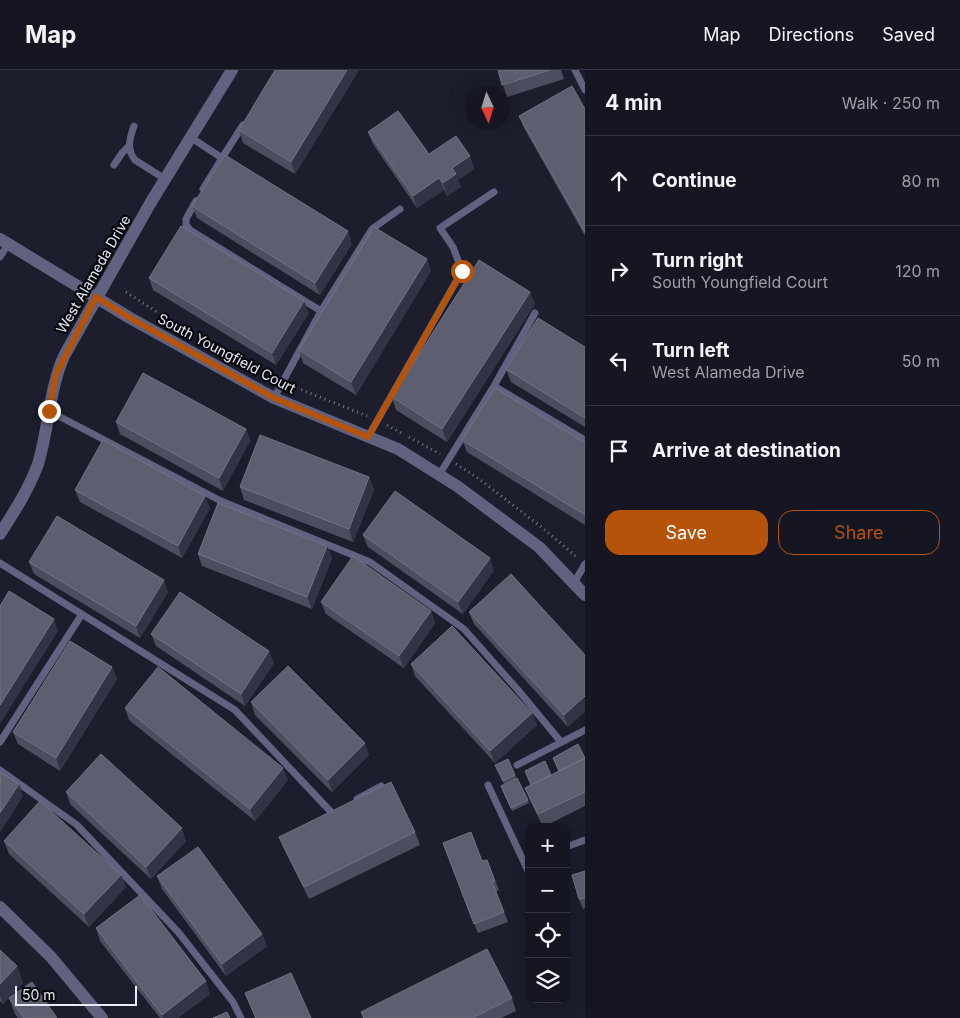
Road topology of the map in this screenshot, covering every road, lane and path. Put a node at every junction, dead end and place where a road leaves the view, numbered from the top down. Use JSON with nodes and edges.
{"nodes":[{"id":1,"x":232,"y":70,"type":"edge"},
{"id":2,"x":575,"y":70,"type":"edge"},
{"id":3,"x":585,"y":90,"type":"edge"},
{"id":4,"x":248,"y":118,"type":"edge"},
{"id":5,"x":134,"y":126,"type":"dead end"},
{"id":6,"x":190,"y":138,"type":"junction"},
{"id":7,"x":129,"y":146,"type":"junction"},
{"id":8,"x":222,"y":158,"type":"junction"},
{"id":9,"x":114,"y":165,"type":"dead end"},
{"id":10,"x":165,"y":179,"type":"junction"},
{"id":11,"x":494,"y":192,"type":"dead end"},
{"id":12,"x":400,"y":209,"type":"dead end"},
{"id":13,"x":4,"y":242,"type":"edge"},
{"id":14,"x":0,"y":257,"type":"edge"},
{"id":15,"x":96,"y":297,"type":"junction"},
{"id":16,"x":321,"y":311,"type":"junction"},
{"id":17,"x":535,"y":313,"type":"dead end"},
{"id":18,"x":494,"y":386,"type":"junction"},
{"id":19,"x":274,"y":398,"type":"junction"},
{"id":20,"x":49,"y":411,"type":"junction"},
{"id":21,"x":368,"y":437,"type":"junction"},
{"id":22,"x":585,"y":440,"type":"edge"},
{"id":23,"x":439,"y":475,"type":"junction"},
{"id":24,"x":0,"y":534,"type":"edge"},
{"id":25,"x":0,"y":563,"type":"edge"},
{"id":26,"x":585,"y":564,"type":"edge"},
{"id":27,"x":574,"y":583,"type":"junction"},
{"id":28,"x":585,"y":595,"type":"edge"},
{"id":29,"x":82,"y":614,"type":"junction"},
{"id":30,"x":585,"y":730,"type":"edge"},
{"id":31,"x":0,"y":742,"type":"edge"},
{"id":32,"x":561,"y":742,"type":"junction"},
{"id":33,"x":518,"y":765,"type":"dead end"},
{"id":34,"x":0,"y":770,"type":"edge"},
{"id":35,"x":488,"y":785,"type":"dead end"},
{"id":36,"x":381,"y":786,"type":"edge"},
{"id":37,"x":348,"y":804,"type":"edge"},
{"id":38,"x":340,"y":808,"type":"edge"},
{"id":39,"x":332,"y":813,"type":"junction"},
{"id":40,"x":323,"y":817,"type":"edge"},
{"id":41,"x":585,"y":840,"type":"edge"},
{"id":42,"x":570,"y":845,"type":"edge"},
{"id":43,"x":525,"y":858,"type":"edge"},
{"id":44,"x":0,"y":907,"type":"edge"},
{"id":45,"x":102,"y":1018,"type":"edge"},
{"id":46,"x":241,"y":1018,"type":"edge"}],
"edges":[{"from":1,"to":6,"type":"street","name":"West Alameda Drive"},
{"from":2,"to":3,"type":"lane"},
{"from":4,"to":8,"type":"lane"},
{"from":5,"to":7,"type":"lane"},
{"from":6,"to":8,"type":"lane"},
{"from":6,"to":10,"type":"street","name":"West Alameda Drive"},
{"from":7,"to":9,"type":"lane"},
{"from":7,"to":10,"type":"lane"},
{"from":8,"to":16,"type":"lane"},
{"from":10,"to":15,"type":"street","name":"West Alameda Drive"},
{"from":11,"to":21,"type":"lane"},
{"from":12,"to":16,"type":"lane"},
{"from":13,"to":14,"type":"lane"},
{"from":13,"to":15,"type":"street","name":"South Youngfield Court"},
{"from":15,"to":19,"type":"street","name":"South Youngfield Court"},
{"from":15,"to":20,"type":"street","name":"West Alameda Drive"},
{"from":16,"to":19,"type":"lane"},
{"from":17,"to":18,"type":"lane"},
{"from":18,"to":22,"type":"lane"},
{"from":18,"to":23,"type":"lane"},
{"from":19,"to":21,"type":"street","name":"South Youngfield Court"},
{"from":20,"to":24,"type":"street","name":"West Alameda Drive"},
{"from":20,"to":32,"type":"lane"},
{"from":21,"to":23,"type":"street","name":"South Youngfield Court"},
{"from":23,"to":27,"type":"street","name":"South Youngfield Court"},
{"from":25,"to":29,"type":"lane"},
{"from":26,"to":27,"type":"lane"},
{"from":27,"to":28,"type":"street","name":"South Youngfield Court"},
{"from":29,"to":31,"type":"lane"},
{"from":29,"to":39,"type":"lane"},
{"from":30,"to":32,"type":"lane"},
{"from":32,"to":33,"type":"lane"},
{"from":34,"to":46,"type":"lane"},
{"from":35,"to":43,"type":"lane"},
{"from":36,"to":37,"type":"lane"},
{"from":38,"to":39,"type":"lane"},
{"from":39,"to":40,"type":"lane"},
{"from":41,"to":42,"type":"lane"},
{"from":44,"to":45,"type":"street"}]}
